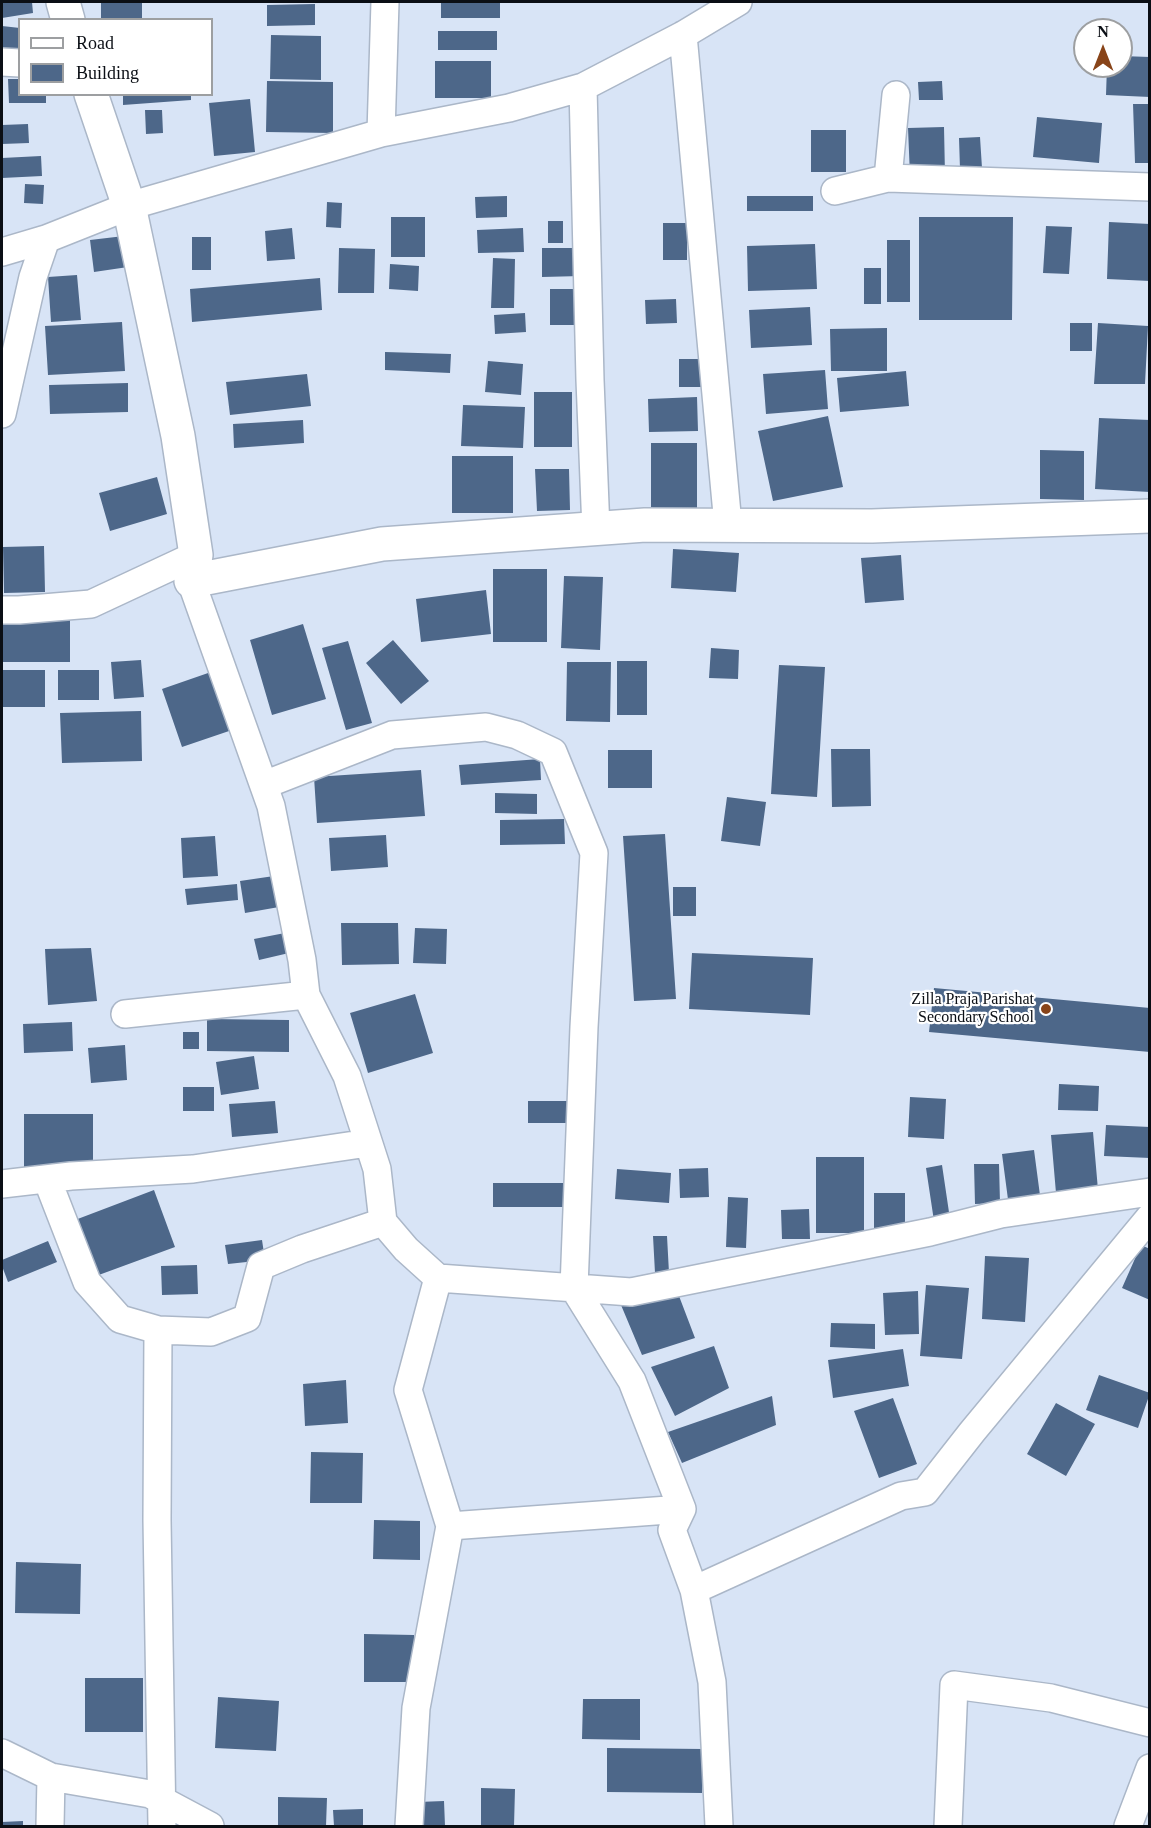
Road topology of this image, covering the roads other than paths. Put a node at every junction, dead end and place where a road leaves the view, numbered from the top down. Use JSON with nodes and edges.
{"nodes":[{"id":1,"x":63,"y":2,"type":"edge"},
{"id":2,"x":385,"y":2,"type":"edge"},
{"id":3,"x":738,"y":2,"type":"edge"},
{"id":4,"x":67,"y":18,"type":"edge"},
{"id":5,"x":683,"y":34,"type":"junction"},
{"id":6,"x":2,"y":62,"type":"edge"},
{"id":7,"x":18,"y":63,"type":"edge"},
{"id":8,"x":583,"y":87,"type":"junction"},
{"id":9,"x":896,"y":95,"type":"dead end"},
{"id":10,"x":92,"y":96,"type":"edge"},
{"id":11,"x":381,"y":133,"type":"junction"},
{"id":12,"x":888,"y":177,"type":"junction"},
{"id":13,"x":1149,"y":187,"type":"edge"},
{"id":14,"x":835,"y":191,"type":"dead end"},
{"id":15,"x":129,"y":206,"type":"junction"},
{"id":16,"x":46,"y":239,"type":"junction"},
{"id":17,"x":2,"y":252,"type":"edge"},
{"id":18,"x":2,"y":414,"type":"edge"},
{"id":19,"x":1149,"y":516,"type":"edge"},
{"id":20,"x":728,"y":525,"type":"junction"},
{"id":21,"x":596,"y":530,"type":"junction"},
{"id":22,"x":193,"y":568,"type":"junction"},
{"id":23,"x":2,"y":610,"type":"edge"},
{"id":24,"x":264,"y":785,"type":"junction"},
{"id":25,"x":306,"y":995,"type":"junction"},
{"id":26,"x":124,"y":1014,"type":"dead end"},
{"id":27,"x":368,"y":1143,"type":"junction"},
{"id":28,"x":47,"y":1179,"type":"junction"},
{"id":29,"x":2,"y":1184,"type":"edge"},
{"id":30,"x":1149,"y":1192,"type":"edge"},
{"id":31,"x":1149,"y":1218,"type":"edge"},
{"id":32,"x":383,"y":1222,"type":"junction"},
{"id":33,"x":438,"y":1278,"type":"junction"},
{"id":34,"x":574,"y":1288,"type":"junction"},
{"id":35,"x":158,"y":1330,"type":"junction"},
{"id":36,"x":682,"y":1509,"type":"junction"},
{"id":37,"x":450,"y":1526,"type":"junction"},
{"id":38,"x":694,"y":1590,"type":"junction"},
{"id":39,"x":1149,"y":1723,"type":"edge"},
{"id":40,"x":2,"y":1753,"type":"edge"},
{"id":41,"x":1149,"y":1768,"type":"edge"},
{"id":42,"x":51,"y":1777,"type":"junction"},
{"id":43,"x":162,"y":1815,"type":"edge"},
{"id":44,"x":50,"y":1827,"type":"edge"},
{"id":45,"x":210,"y":1827,"type":"edge"},
{"id":46,"x":409,"y":1827,"type":"edge"},
{"id":47,"x":719,"y":1827,"type":"edge"},
{"id":48,"x":948,"y":1827,"type":"edge"},
{"id":49,"x":1128,"y":1827,"type":"edge"}],
"edges":[{"from":1,"to":4,"type":"street"},
{"from":2,"to":11,"type":"street"},
{"from":3,"to":5,"type":"street"},
{"from":5,"to":8,"type":"street"},
{"from":5,"to":20,"type":"street"},
{"from":6,"to":7,"type":"street"},
{"from":8,"to":11,"type":"street"},
{"from":8,"to":21,"type":"street"},
{"from":9,"to":12,"type":"street"},
{"from":10,"to":15,"type":"street"},
{"from":11,"to":15,"type":"street"},
{"from":12,"to":13,"type":"street"},
{"from":12,"to":14,"type":"street"},
{"from":15,"to":16,"type":"street"},
{"from":15,"to":22,"type":"street"},
{"from":16,"to":17,"type":"street"},
{"from":16,"to":18,"type":"street"},
{"from":19,"to":20,"type":"street"},
{"from":20,"to":21,"type":"street"},
{"from":21,"to":22,"type":"street"},
{"from":22,"to":23,"type":"street"},
{"from":22,"to":24,"type":"street"},
{"from":24,"to":25,"type":"street"},
{"from":24,"to":34,"type":"street"},
{"from":25,"to":26,"type":"street"},
{"from":25,"to":27,"type":"street"},
{"from":27,"to":28,"type":"street"},
{"from":27,"to":32,"type":"street"},
{"from":28,"to":29,"type":"street"},
{"from":28,"to":35,"type":"street"},
{"from":30,"to":34,"type":"street"},
{"from":31,"to":38,"type":"street"},
{"from":32,"to":33,"type":"street"},
{"from":32,"to":35,"type":"street"},
{"from":33,"to":34,"type":"street"},
{"from":33,"to":37,"type":"street"},
{"from":34,"to":36,"type":"street"},
{"from":35,"to":43,"type":"street"},
{"from":36,"to":37,"type":"street"},
{"from":36,"to":38,"type":"street"},
{"from":37,"to":46,"type":"street"},
{"from":38,"to":47,"type":"street"},
{"from":39,"to":48,"type":"street"},
{"from":40,"to":42,"type":"street"},
{"from":41,"to":49,"type":"street"},
{"from":42,"to":43,"type":"street"},
{"from":42,"to":44,"type":"street"},
{"from":43,"to":45,"type":"street"}]}
